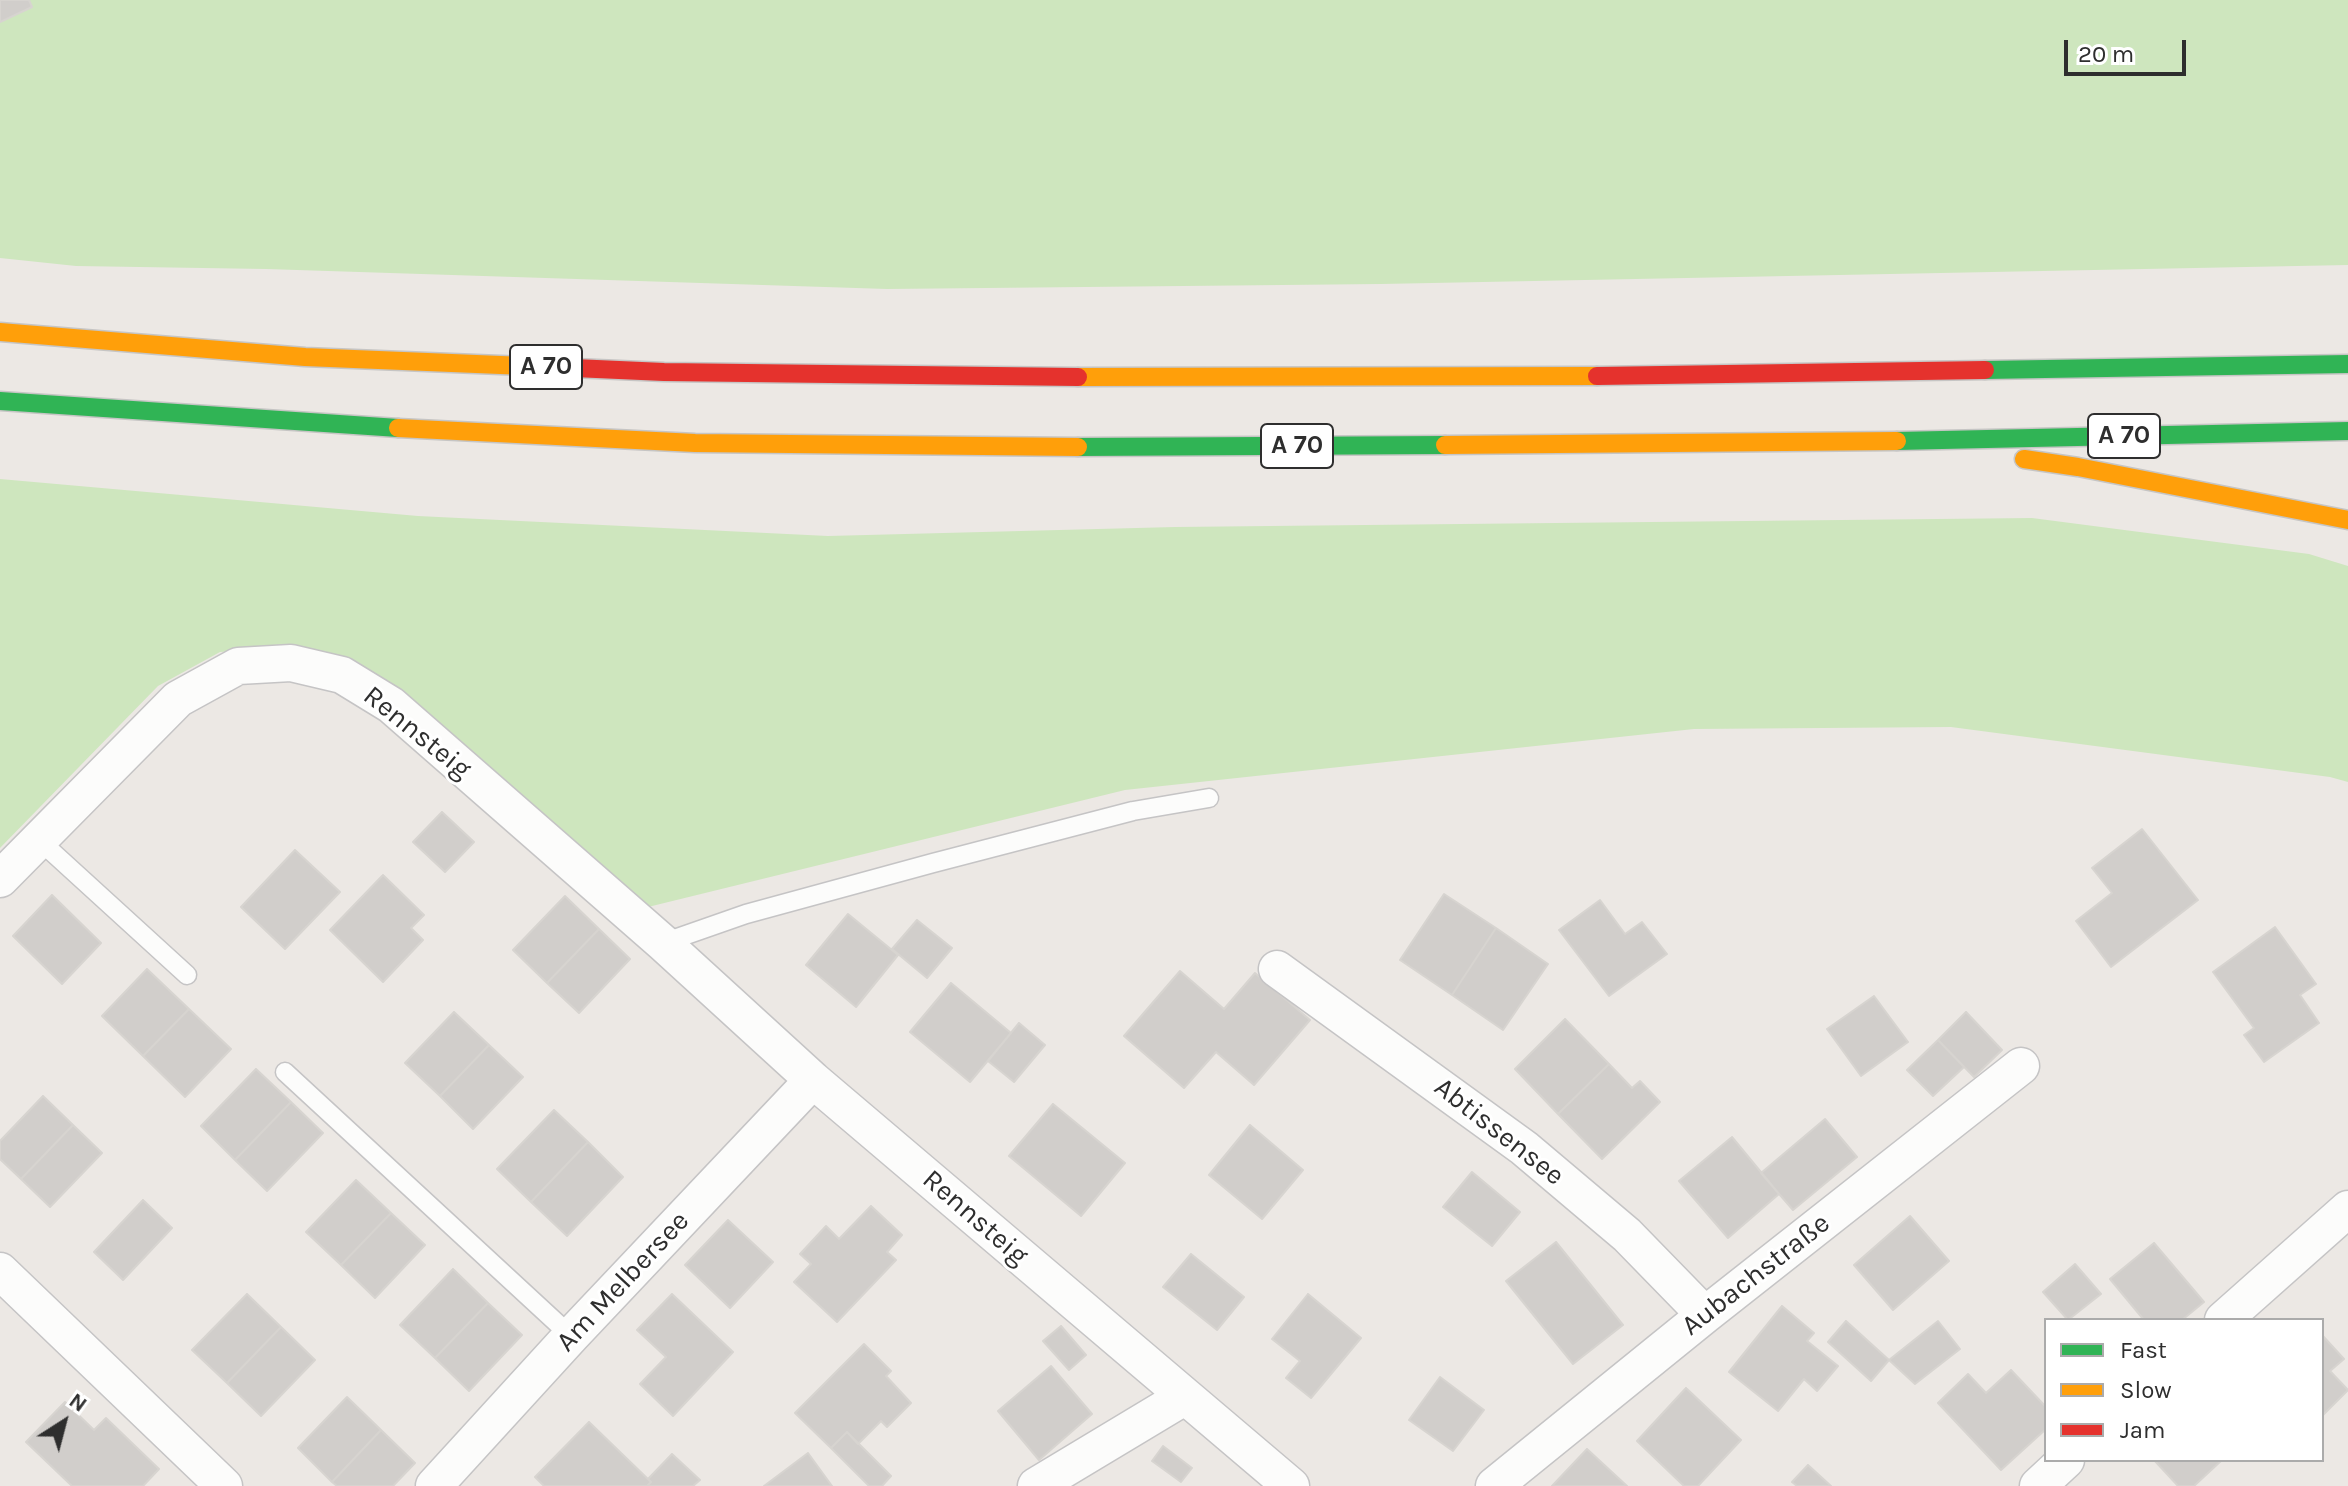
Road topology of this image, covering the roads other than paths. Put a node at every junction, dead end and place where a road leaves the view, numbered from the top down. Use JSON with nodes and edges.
{"nodes":[{"id":1,"x":0,"y":332,"type":"edge"},
{"id":2,"x":2348,"y":364,"type":"edge"},
{"id":3,"x":0,"y":401,"type":"edge"},
{"id":4,"x":2348,"y":431,"type":"edge"},
{"id":5,"x":1899,"y":441,"type":"junction"},
{"id":6,"x":2348,"y":520,"type":"edge"},
{"id":7,"x":1209,"y":798,"type":"dead end"},
{"id":8,"x":39,"y":840,"type":"junction"},
{"id":9,"x":0,"y":879,"type":"edge"},
{"id":10,"x":663,"y":943,"type":"junction"},
{"id":11,"x":1277,"y":969,"type":"dead end"},
{"id":12,"x":187,"y":975,"type":"dead end"},
{"id":13,"x":2021,"y":1066,"type":"dead end"},
{"id":14,"x":285,"y":1072,"type":"dead end"},
{"id":15,"x":813,"y":1080,"type":"junction"},
{"id":16,"x":2348,"y":1209,"type":"edge"},
{"id":17,"x":0,"y":1271,"type":"edge"},
{"id":18,"x":1705,"y":1315,"type":"junction"},
{"id":19,"x":2225,"y":1318,"type":"edge"},
{"id":20,"x":571,"y":1336,"type":"junction"},
{"id":21,"x":1184,"y":1397,"type":"junction"},
{"id":22,"x":2064,"y":1462,"type":"edge"},
{"id":23,"x":219,"y":1485,"type":"edge"},
{"id":24,"x":434,"y":1486,"type":"edge"},
{"id":25,"x":1036,"y":1486,"type":"edge"},
{"id":26,"x":1291,"y":1486,"type":"edge"},
{"id":27,"x":1494,"y":1486,"type":"edge"},
{"id":28,"x":2038,"y":1486,"type":"edge"}],
"edges":[{"from":1,"to":2,"type":"highway","number":"A 70"},
{"from":3,"to":5,"type":"highway","number":"A 70"},
{"from":4,"to":5,"type":"highway","number":"A 70"},
{"from":5,"to":6,"type":"highway"},
{"from":7,"to":10,"type":"lane"},
{"from":8,"to":9,"type":"street","name":"Rennsteig"},
{"from":8,"to":10,"type":"street","name":"Rennsteig"},
{"from":8,"to":12,"type":"lane"},
{"from":10,"to":15,"type":"street","name":"Rennsteig"},
{"from":11,"to":18,"type":"street","name":"Abtissensee"},
{"from":13,"to":18,"type":"street","name":"Aubachstraße"},
{"from":14,"to":20,"type":"lane"},
{"from":15,"to":20,"type":"street","name":"Am Melbersee"},
{"from":15,"to":21,"type":"street","name":"Rennsteig"},
{"from":16,"to":19,"type":"street"},
{"from":17,"to":23,"type":"street"},
{"from":18,"to":27,"type":"street","name":"Aubachstraße"},
{"from":20,"to":24,"type":"street","name":"Am Melbersee"},
{"from":21,"to":25,"type":"street"},
{"from":21,"to":26,"type":"street","name":"Rennsteig"},
{"from":22,"to":28,"type":"street"}]}
